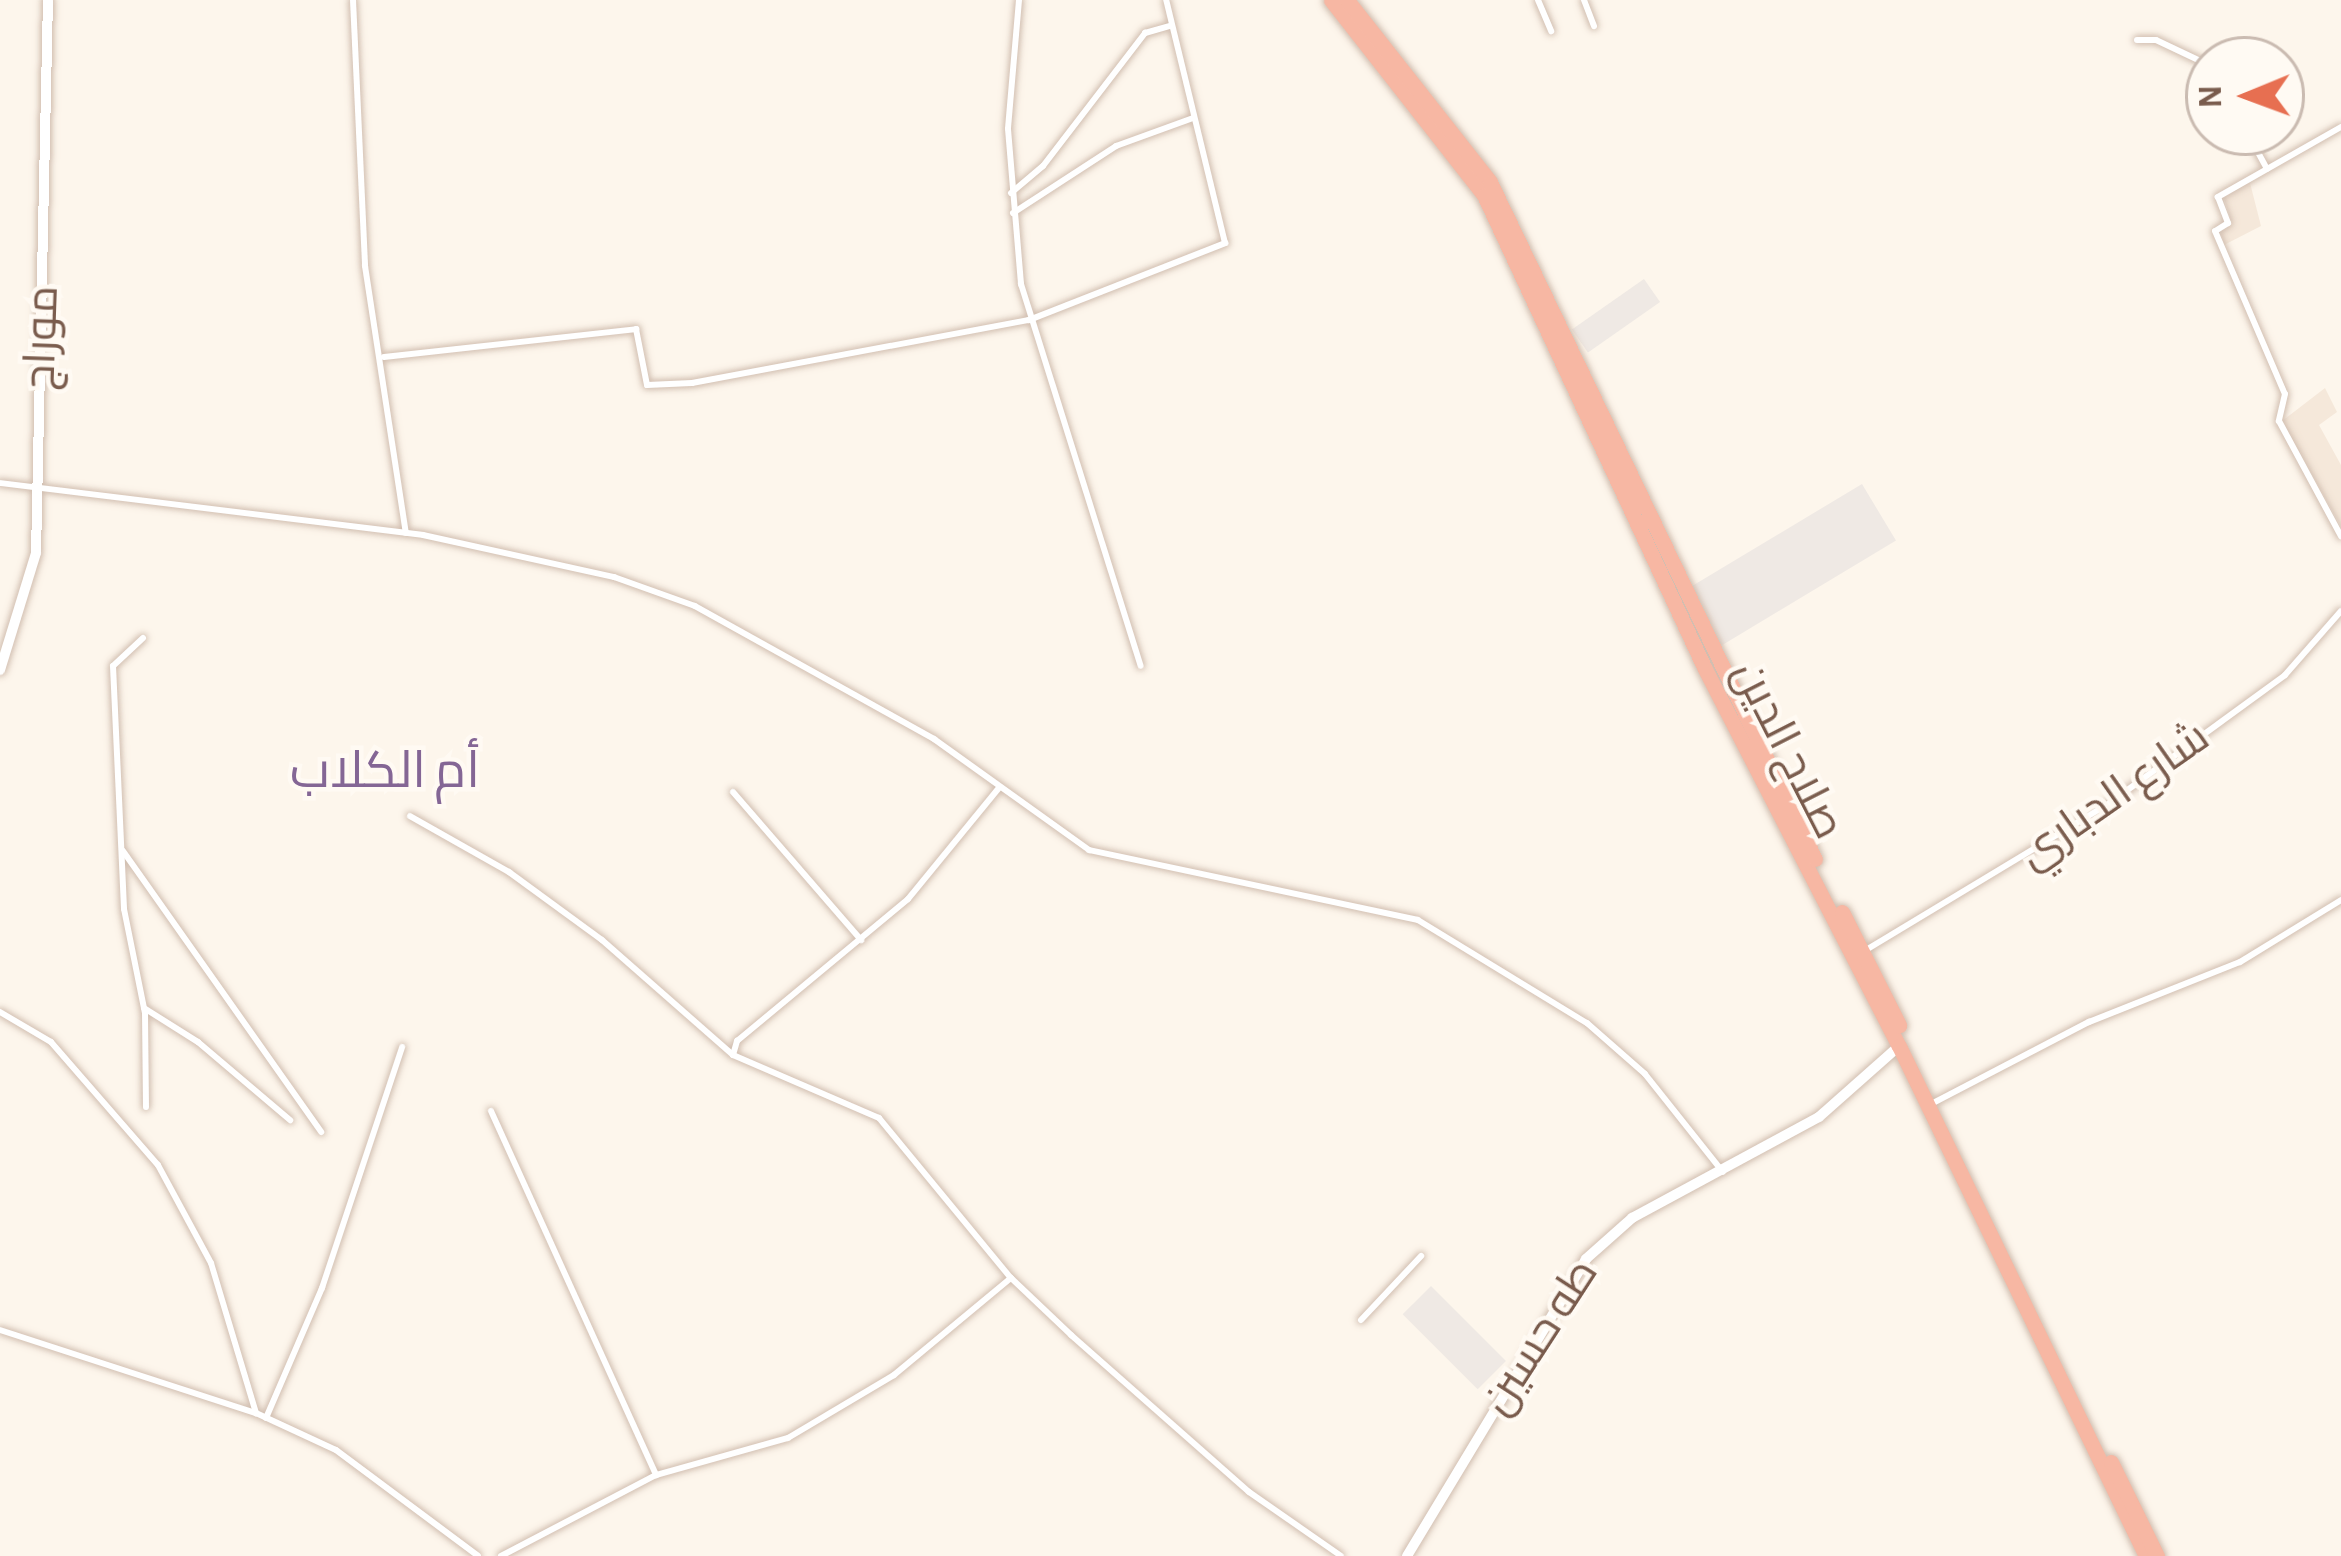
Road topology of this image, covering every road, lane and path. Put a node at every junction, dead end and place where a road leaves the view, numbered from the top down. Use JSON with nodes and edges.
{"nodes":[{"id":1,"x":48,"y":0,"type":"edge"},
{"id":2,"x":353,"y":0,"type":"edge"},
{"id":3,"x":1019,"y":0,"type":"edge"},
{"id":4,"x":1331,"y":0,"type":"edge"},
{"id":5,"x":1347,"y":0,"type":"edge"},
{"id":6,"x":1538,"y":0,"type":"edge"},
{"id":7,"x":1584,"y":0,"type":"edge"},
{"id":8,"x":1165,"y":1,"type":"edge"},
{"id":9,"x":1170,"y":26,"type":"junction"},
{"id":10,"x":1594,"y":26,"type":"dead end"},
{"id":11,"x":1551,"y":31,"type":"dead end"},
{"id":12,"x":2137,"y":40,"type":"dead end"},
{"id":13,"x":2185,"y":54,"type":"edge"},
{"id":14,"x":1193,"y":118,"type":"junction"},
{"id":15,"x":2341,"y":127,"type":"edge"},
{"id":16,"x":2260,"y":156,"type":"edge"},
{"id":17,"x":2267,"y":169,"type":"junction"},
{"id":18,"x":1011,"y":193,"type":"junction"},
{"id":19,"x":1012,"y":213,"type":"junction"},
{"id":20,"x":1029,"y":320,"type":"junction"},
{"id":21,"x":384,"y":357,"type":"junction"},
{"id":22,"x":0,"y":483,"type":"edge"},
{"id":23,"x":37,"y":491,"type":"junction"},
{"id":24,"x":2340,"y":531,"type":"edge"},
{"id":25,"x":406,"y":533,"type":"junction"},
{"id":26,"x":2341,"y":611,"type":"edge"},
{"id":27,"x":143,"y":638,"type":"dead end"},
{"id":28,"x":1142,"y":665,"type":"dead end"},
{"id":29,"x":0,"y":670,"type":"edge"},
{"id":30,"x":999,"y":788,"type":"junction"},
{"id":31,"x":733,"y":792,"type":"dead end"},
{"id":32,"x":410,"y":816,"type":"dead end"},
{"id":33,"x":1798,"y":834,"type":"junction"},
{"id":34,"x":123,"y":851,"type":"junction"},
{"id":35,"x":2341,"y":900,"type":"edge"},
{"id":36,"x":862,"y":940,"type":"junction"},
{"id":37,"x":1863,"y":952,"type":"junction"},
{"id":38,"x":144,"y":1008,"type":"junction"},
{"id":39,"x":0,"y":1012,"type":"edge"},
{"id":40,"x":1899,"y":1046,"type":"junction"},
{"id":41,"x":402,"y":1047,"type":"dead end"},
{"id":42,"x":733,"y":1055,"type":"junction"},
{"id":43,"x":1935,"y":1102,"type":"junction"},
{"id":44,"x":146,"y":1107,"type":"dead end"},
{"id":45,"x":491,"y":1111,"type":"dead end"},
{"id":46,"x":290,"y":1120,"type":"dead end"},
{"id":47,"x":321,"y":1132,"type":"dead end"},
{"id":48,"x":1724,"y":1173,"type":"junction"},
{"id":49,"x":1971,"y":1186,"type":"junction"},
{"id":50,"x":1421,"y":1256,"type":"dead end"},
{"id":51,"x":1011,"y":1278,"type":"junction"},
{"id":52,"x":1361,"y":1320,"type":"dead end"},
{"id":53,"x":0,"y":1330,"type":"edge"},
{"id":54,"x":256,"y":1413,"type":"junction"},
{"id":55,"x":266,"y":1418,"type":"junction"},
{"id":56,"x":656,"y":1475,"type":"junction"},
{"id":57,"x":478,"y":1556,"type":"edge"},
{"id":58,"x":501,"y":1556,"type":"edge"},
{"id":59,"x":1341,"y":1556,"type":"edge"},
{"id":60,"x":1406,"y":1556,"type":"edge"},
{"id":61,"x":2146,"y":1556,"type":"edge"},
{"id":62,"x":2157,"y":1556,"type":"edge"}],
"edges":[{"from":1,"to":23,"type":"street","name":"موراج"},
{"from":2,"to":21,"type":"street"},
{"from":3,"to":18,"type":"street"},
{"from":4,"to":33,"type":"highway","name":"صلاح الدين"},
{"from":5,"to":33,"type":"highway","name":"صلاح الدين"},
{"from":6,"to":11,"type":"street"},
{"from":7,"to":10,"type":"street"},
{"from":8,"to":9,"type":"street"},
{"from":9,"to":14,"type":"street"},
{"from":9,"to":18,"type":"street"},
{"from":12,"to":13,"type":"street"},
{"from":14,"to":19,"type":"street"},
{"from":14,"to":20,"type":"street"},
{"from":15,"to":17,"type":"street"},
{"from":16,"to":17,"type":"street"},
{"from":17,"to":24,"type":"street"},
{"from":18,"to":19,"type":"street"},
{"from":19,"to":20,"type":"street"},
{"from":20,"to":21,"type":"street"},
{"from":20,"to":28,"type":"street"},
{"from":21,"to":25,"type":"street"},
{"from":22,"to":23,"type":"street"},
{"from":23,"to":25,"type":"street"},
{"from":23,"to":29,"type":"street","name":"موراج"},
{"from":25,"to":30,"type":"street"},
{"from":26,"to":37,"type":"street","name":"شارع الدباري"},
{"from":27,"to":34,"type":"street"},
{"from":30,"to":36,"type":"street"},
{"from":30,"to":48,"type":"street"},
{"from":31,"to":36,"type":"street"},
{"from":32,"to":42,"type":"street"},
{"from":33,"to":37,"type":"highway","name":"صلاح الدين"},
{"from":33,"to":40,"type":"highway","name":"صلاح الدين"},
{"from":34,"to":38,"type":"street"},
{"from":34,"to":47,"type":"street"},
{"from":35,"to":43,"type":"street"},
{"from":36,"to":42,"type":"street"},
{"from":37,"to":43,"type":"highway","name":"صلاح الدين"},
{"from":38,"to":44,"type":"street"},
{"from":38,"to":46,"type":"street"},
{"from":39,"to":54,"type":"street"},
{"from":40,"to":48,"type":"street","name":"طه حسين"},
{"from":40,"to":49,"type":"highway","name":"صلاح الدين"},
{"from":41,"to":55,"type":"street"},
{"from":42,"to":51,"type":"street"},
{"from":43,"to":49,"type":"highway","name":"صلاح الدين"},
{"from":45,"to":56,"type":"street"},
{"from":48,"to":60,"type":"street","name":"طه حسين"},
{"from":49,"to":61,"type":"highway","name":"صلاح الدين"},
{"from":49,"to":62,"type":"highway","name":"صلاح الدين"},
{"from":50,"to":52,"type":"street"},
{"from":51,"to":56,"type":"street"},
{"from":51,"to":59,"type":"street"},
{"from":53,"to":54,"type":"street"},
{"from":54,"to":55,"type":"street"},
{"from":55,"to":57,"type":"street"},
{"from":56,"to":58,"type":"street"}]}
